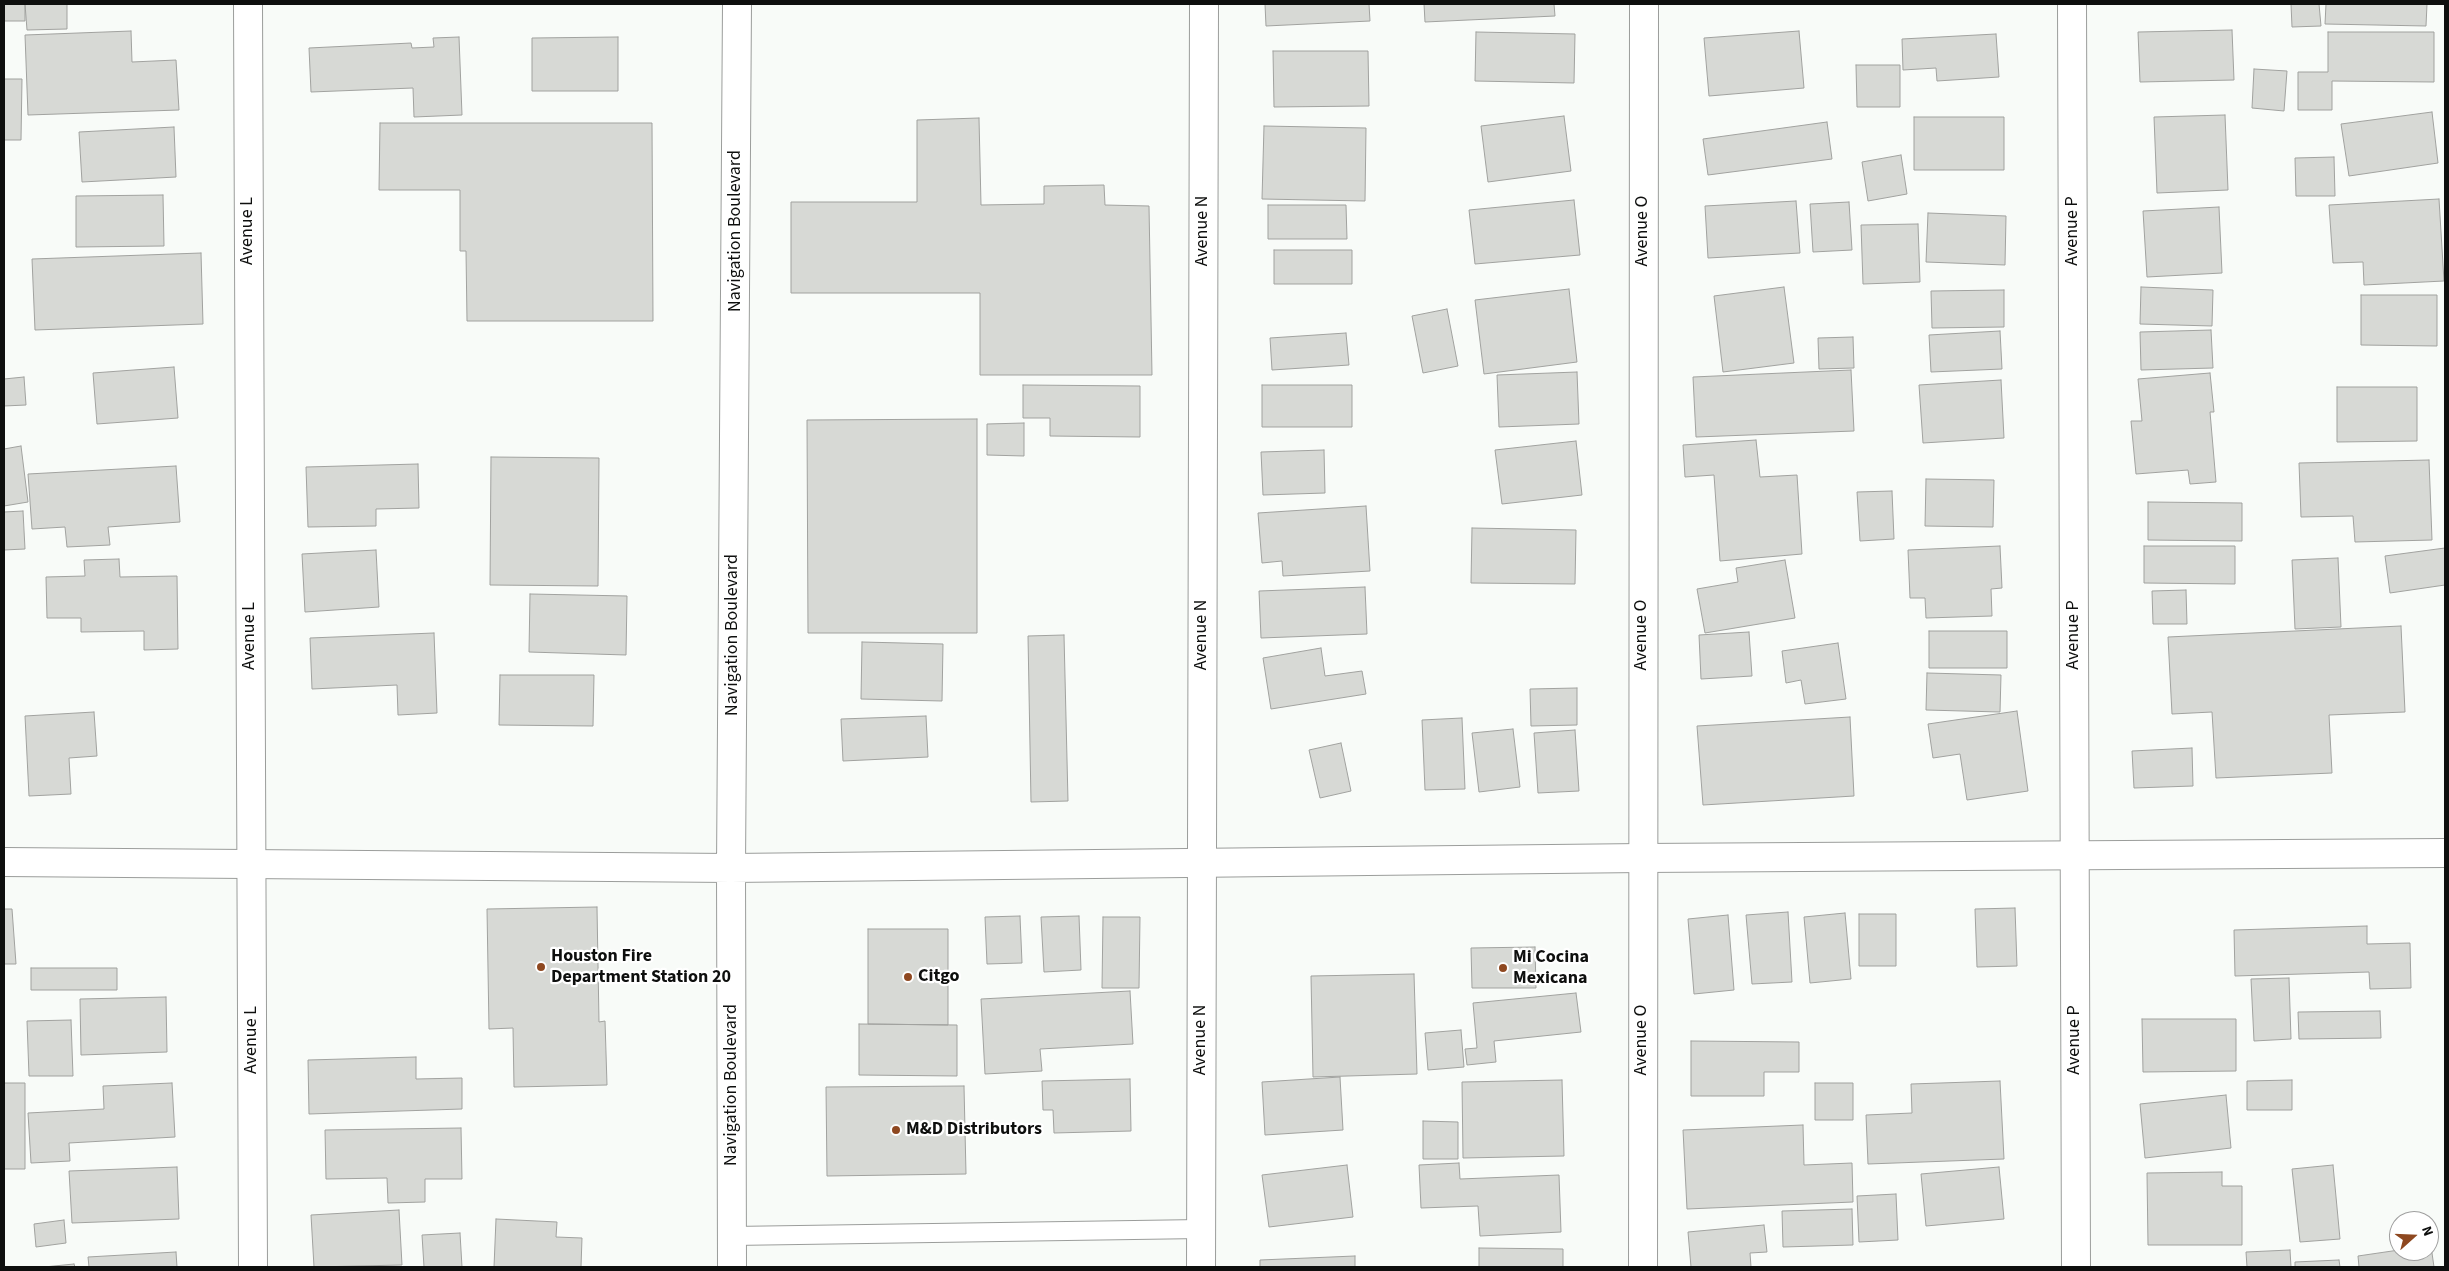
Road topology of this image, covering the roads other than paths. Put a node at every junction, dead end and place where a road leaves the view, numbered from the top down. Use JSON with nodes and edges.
{"nodes":[{"id":1,"x":248,"y":4,"type":"edge"},
{"id":2,"x":737,"y":4,"type":"edge"},
{"id":3,"x":1204,"y":4,"type":"edge"},
{"id":4,"x":1644,"y":4,"type":"edge"},
{"id":5,"x":2072,"y":4,"type":"edge"},
{"id":6,"x":2445,"y":853,"type":"edge"},
{"id":7,"x":2075,"y":855,"type":"junction"},
{"id":8,"x":1642,"y":858,"type":"junction"},
{"id":9,"x":4,"y":862,"type":"edge"},
{"id":10,"x":252,"y":863,"type":"junction"},
{"id":11,"x":1201,"y":863,"type":"junction"},
{"id":12,"x":732,"y":868,"type":"junction"},
{"id":13,"x":1201,"y":1229,"type":"junction"},
{"id":14,"x":732,"y":1236,"type":"junction"},
{"id":15,"x":253,"y":1267,"type":"edge"},
{"id":16,"x":732,"y":1267,"type":"edge"},
{"id":17,"x":1201,"y":1267,"type":"edge"},
{"id":18,"x":1643,"y":1267,"type":"edge"},
{"id":19,"x":2076,"y":1267,"type":"edge"}],
"edges":[{"from":1,"to":10,"type":"street","name":"Avenue L"},
{"from":2,"to":12,"type":"street","name":"Navigation Boulevard"},
{"from":3,"to":11,"type":"street","name":"Avenue N"},
{"from":4,"to":8,"type":"street","name":"Avenue O"},
{"from":5,"to":7,"type":"street","name":"Avenue P"},
{"from":6,"to":7,"type":"street"},
{"from":7,"to":8,"type":"street"},
{"from":7,"to":19,"type":"street","name":"Avenue P"},
{"from":8,"to":11,"type":"street"},
{"from":8,"to":18,"type":"street","name":"Avenue O"},
{"from":9,"to":10,"type":"street"},
{"from":10,"to":12,"type":"street"},
{"from":10,"to":15,"type":"street","name":"Avenue L"},
{"from":11,"to":12,"type":"street"},
{"from":11,"to":13,"type":"street","name":"Avenue N"},
{"from":12,"to":14,"type":"street","name":"Navigation Boulevard"},
{"from":13,"to":14,"type":"lane"},
{"from":13,"to":17,"type":"street","name":"Avenue N"},
{"from":14,"to":16,"type":"street","name":"Navigation Boulevard"}]}
